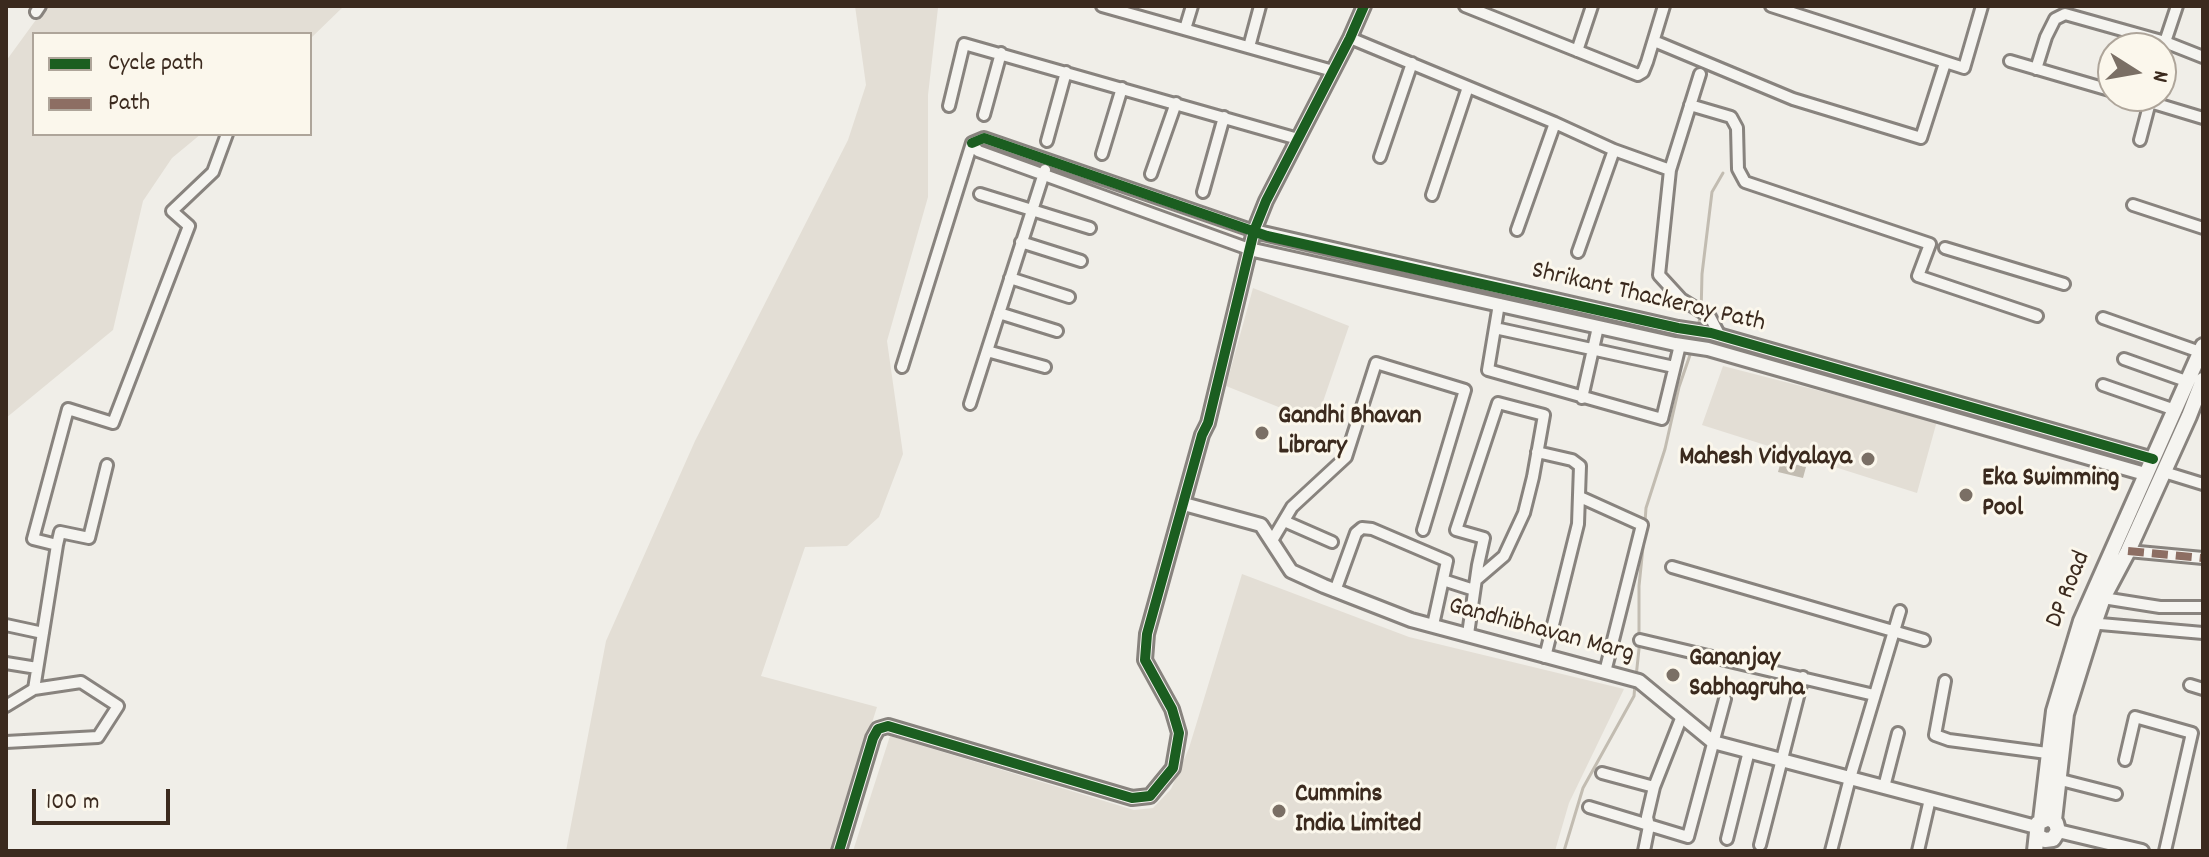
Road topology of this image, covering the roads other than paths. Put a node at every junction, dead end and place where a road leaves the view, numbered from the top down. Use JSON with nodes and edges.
{"nodes":[{"id":1,"x":1102,"y":6,"type":"edge"},
{"id":2,"x":1192,"y":6,"type":"edge"},
{"id":3,"x":1260,"y":6,"type":"edge"},
{"id":4,"x":1364,"y":6,"type":"edge"},
{"id":5,"x":1465,"y":6,"type":"edge"},
{"id":6,"x":1592,"y":6,"type":"edge"},
{"id":7,"x":1664,"y":6,"type":"edge"},
{"id":8,"x":1771,"y":6,"type":"edge"},
{"id":9,"x":1982,"y":6,"type":"edge"},
{"id":10,"x":2177,"y":6,"type":"edge"},
{"id":11,"x":1122,"y":9,"type":"edge"},
{"id":12,"x":1491,"y":11,"type":"edge"},
{"id":13,"x":1185,"y":29,"type":"junction"},
{"id":14,"x":2129,"y":32,"type":"edge"},
{"id":15,"x":2168,"y":32,"type":"edge"},
{"id":16,"x":1350,"y":38,"type":"junction"},
{"id":17,"x":1654,"y":41,"type":"junction"},
{"id":18,"x":1249,"y":47,"type":"junction"},
{"id":19,"x":2177,"y":47,"type":"edge"},
{"id":20,"x":1577,"y":51,"type":"junction"},
{"id":21,"x":1001,"y":53,"type":"junction"},
{"id":22,"x":2203,"y":57,"type":"edge"},
{"id":23,"x":2010,"y":61,"type":"dead end"},
{"id":24,"x":1412,"y":63,"type":"junction"},
{"id":25,"x":1945,"y":63,"type":"junction"},
{"id":26,"x":2036,"y":69,"type":"junction"},
{"id":27,"x":1333,"y":71,"type":"junction"},
{"id":28,"x":1066,"y":72,"type":"junction"},
{"id":29,"x":1700,"y":74,"type":"dead end"},
{"id":30,"x":2097,"y":86,"type":"edge"},
{"id":31,"x":1468,"y":87,"type":"junction"},
{"id":32,"x":1122,"y":88,"type":"junction"},
{"id":33,"x":1176,"y":103,"type":"junction"},
{"id":34,"x":1690,"y":105,"type":"junction"},
{"id":35,"x":949,"y":106,"type":"dead end"},
{"id":36,"x":2177,"y":110,"type":"edge"},
{"id":37,"x":2147,"y":112,"type":"edge"},
{"id":38,"x":984,"y":115,"type":"dead end"},
{"id":39,"x":1224,"y":117,"type":"junction"},
{"id":40,"x":2203,"y":118,"type":"edge"},
{"id":41,"x":1555,"y":123,"type":"junction"},
{"id":42,"x":226,"y":136,"type":"edge"},
{"id":43,"x":1298,"y":139,"type":"junction"},
{"id":44,"x":2140,"y":140,"type":"dead end"},
{"id":45,"x":1047,"y":141,"type":"dead end"},
{"id":46,"x":972,"y":143,"type":"junction"},
{"id":47,"x":1614,"y":150,"type":"junction"},
{"id":48,"x":1102,"y":154,"type":"dead end"},
{"id":49,"x":1380,"y":157,"type":"dead end"},
{"id":50,"x":1048,"y":160,"type":"junction"},
{"id":51,"x":1670,"y":170,"type":"junction"},
{"id":52,"x":1044,"y":173,"type":"junction"},
{"id":53,"x":1151,"y":174,"type":"dead end"},
{"id":54,"x":1203,"y":192,"type":"dead end"},
{"id":55,"x":980,"y":194,"type":"dead end"},
{"id":56,"x":1432,"y":195,"type":"dead end"},
{"id":57,"x":2133,"y":205,"type":"dead end"},
{"id":58,"x":1179,"y":206,"type":"junction"},
{"id":59,"x":1032,"y":210,"type":"junction"},
{"id":60,"x":1175,"y":222,"type":"junction"},
{"id":61,"x":1090,"y":228,"type":"dead end"},
{"id":62,"x":2203,"y":228,"type":"edge"},
{"id":63,"x":1517,"y":230,"type":"dead end"},
{"id":64,"x":1254,"y":231,"type":"junction"},
{"id":65,"x":1021,"y":242,"type":"junction"},
{"id":66,"x":1945,"y":248,"type":"dead end"},
{"id":67,"x":1249,"y":249,"type":"junction"},
{"id":68,"x":1578,"y":252,"type":"dead end"},
{"id":69,"x":1081,"y":261,"type":"dead end"},
{"id":70,"x":1010,"y":278,"type":"junction"},
{"id":71,"x":2064,"y":284,"type":"dead end"},
{"id":72,"x":1069,"y":297,"type":"dead end"},
{"id":73,"x":1499,"y":304,"type":"junction"},
{"id":74,"x":999,"y":313,"type":"junction"},
{"id":75,"x":2037,"y":316,"type":"dead end"},
{"id":76,"x":2103,"y":318,"type":"dead end"},
{"id":77,"x":1598,"y":327,"type":"junction"},
{"id":78,"x":1495,"y":328,"type":"junction"},
{"id":79,"x":1057,"y":331,"type":"dead end"},
{"id":80,"x":1716,"y":334,"type":"junction"},
{"id":81,"x":1683,"y":345,"type":"junction"},
{"id":82,"x":1593,"y":348,"type":"junction"},
{"id":83,"x":2202,"y":349,"type":"edge"},
{"id":84,"x":987,"y":351,"type":"junction"},
{"id":85,"x":2124,"y":359,"type":"dead end"},
{"id":86,"x":902,"y":367,"type":"dead end"},
{"id":87,"x":1045,"y":367,"type":"dead end"},
{"id":88,"x":1674,"y":367,"type":"junction"},
{"id":89,"x":2203,"y":380,"type":"edge"},
{"id":90,"x":2186,"y":381,"type":"junction"},
{"id":91,"x":2103,"y":385,"type":"dead end"},
{"id":92,"x":2124,"y":397,"type":"dead end"},
{"id":93,"x":1582,"y":398,"type":"junction"},
{"id":94,"x":970,"y":404,"type":"dead end"},
{"id":95,"x":2188,"y":411,"type":"edge"},
{"id":96,"x":1537,"y":452,"type":"junction"},
{"id":97,"x":107,"y":465,"type":"dead end"},
{"id":98,"x":2161,"y":468,"type":"junction"},
{"id":99,"x":2145,"y":474,"type":"junction"},
{"id":100,"x":2203,"y":484,"type":"edge"},
{"id":101,"x":1580,"y":497,"type":"junction"},
{"id":102,"x":1184,"y":504,"type":"junction"},
{"id":103,"x":1284,"y":521,"type":"junction"},
{"id":104,"x":1423,"y":530,"type":"dead end"},
{"id":105,"x":1273,"y":539,"type":"junction"},
{"id":106,"x":1332,"y":542,"type":"dead end"},
{"id":107,"x":57,"y":545,"type":"junction"},
{"id":108,"x":2128,"y":551,"type":"junction"},
{"id":109,"x":2203,"y":558,"type":"edge"},
{"id":110,"x":1672,"y":567,"type":"dead end"},
{"id":111,"x":1443,"y":580,"type":"junction"},
{"id":112,"x":1475,"y":585,"type":"junction"},
{"id":113,"x":1335,"y":591,"type":"junction"},
{"id":114,"x":2103,"y":598,"type":"junction"},
{"id":115,"x":2203,"y":607,"type":"edge"},
{"id":116,"x":1900,"y":611,"type":"dead end"},
{"id":117,"x":2088,"y":622,"type":"junction"},
{"id":118,"x":6,"y":625,"type":"edge"},
{"id":119,"x":1433,"y":625,"type":"junction"},
{"id":120,"x":43,"y":633,"type":"junction"},
{"id":121,"x":1894,"y":633,"type":"junction"},
{"id":122,"x":2203,"y":633,"type":"edge"},
{"id":123,"x":1468,"y":634,"type":"junction"},
{"id":124,"x":1640,"y":640,"type":"dead end"},
{"id":125,"x":1924,"y":640,"type":"dead end"},
{"id":126,"x":1545,"y":657,"type":"junction"},
{"id":127,"x":6,"y":663,"type":"edge"},
{"id":128,"x":37,"y":668,"type":"junction"},
{"id":129,"x":1605,"y":672,"type":"junction"},
{"id":130,"x":1803,"y":677,"type":"junction"},
{"id":131,"x":1945,"y":681,"type":"dead end"},
{"id":132,"x":2190,"y":685,"type":"dead end"},
{"id":133,"x":34,"y":689,"type":"junction"},
{"id":134,"x":2203,"y":689,"type":"edge"},
{"id":135,"x":1874,"y":695,"type":"junction"},
{"id":136,"x":1725,"y":699,"type":"dead end"},
{"id":137,"x":6,"y":706,"type":"edge"},
{"id":138,"x":1682,"y":716,"type":"junction"},
{"id":139,"x":1898,"y":733,"type":"dead end"},
{"id":140,"x":6,"y":742,"type":"edge"},
{"id":141,"x":1713,"y":742,"type":"junction"},
{"id":142,"x":1749,"y":751,"type":"junction"},
{"id":143,"x":2047,"y":753,"type":"junction"},
{"id":144,"x":1781,"y":760,"type":"junction"},
{"id":145,"x":2125,"y":760,"type":"dead end"},
{"id":146,"x":1602,"y":773,"type":"dead end"},
{"id":147,"x":1850,"y":778,"type":"junction"},
{"id":148,"x":2057,"y":779,"type":"junction"},
{"id":149,"x":1654,"y":787,"type":"junction"},
{"id":150,"x":1884,"y":787,"type":"junction"},
{"id":151,"x":2116,"y":794,"type":"dead end"},
{"id":152,"x":1930,"y":799,"type":"junction"},
{"id":153,"x":1589,"y":807,"type":"dead end"},
{"id":154,"x":1649,"y":826,"type":"junction"},
{"id":155,"x":2046,"y":832,"type":"edge"},
{"id":156,"x":1727,"y":839,"type":"dead end"},
{"id":157,"x":1760,"y":845,"type":"dead end"},
{"id":158,"x":2115,"y":848,"type":"edge"},
{"id":159,"x":839,"y":851,"type":"edge"},
{"id":160,"x":1644,"y":851,"type":"edge"},
{"id":161,"x":1831,"y":851,"type":"edge"},
{"id":162,"x":1918,"y":851,"type":"edge"},
{"id":163,"x":2054,"y":851,"type":"edge"},
{"id":164,"x":2142,"y":851,"type":"edge"},
{"id":165,"x":2165,"y":851,"type":"edge"}],
"edges":[{"from":1,"to":11,"type":"street"},
{"from":2,"to":13,"type":"street"},
{"from":3,"to":18,"type":"street"},
{"from":4,"to":16,"type":"street"},
{"from":5,"to":12,"type":"street"},
{"from":6,"to":20,"type":"street"},
{"from":7,"to":17,"type":"street"},
{"from":8,"to":25,"type":"street"},
{"from":9,"to":25,"type":"street"},
{"from":10,"to":15,"type":"street"},
{"from":11,"to":13,"type":"street"},
{"from":12,"to":20,"type":"street"},
{"from":13,"to":18,"type":"street"},
{"from":14,"to":26,"type":"street"},
{"from":16,"to":24,"type":"street"},
{"from":16,"to":27,"type":"street"},
{"from":17,"to":20,"type":"street"},
{"from":17,"to":25,"type":"street"},
{"from":18,"to":27,"type":"street"},
{"from":19,"to":22,"type":"street"},
{"from":21,"to":28,"type":"street"},
{"from":21,"to":35,"type":"street"},
{"from":21,"to":38,"type":"street"},
{"from":23,"to":26,"type":"street"},
{"from":24,"to":31,"type":"street"},
{"from":24,"to":49,"type":"street"},
{"from":26,"to":30,"type":"street"},
{"from":27,"to":43,"type":"street"},
{"from":28,"to":32,"type":"street"},
{"from":28,"to":45,"type":"street"},
{"from":29,"to":34,"type":"street"},
{"from":31,"to":41,"type":"street"},
{"from":31,"to":56,"type":"street"},
{"from":32,"to":33,"type":"street"},
{"from":32,"to":48,"type":"street"},
{"from":33,"to":39,"type":"street"},
{"from":33,"to":53,"type":"street"},
{"from":34,"to":51,"type":"street"},
{"from":34,"to":75,"type":"street"},
{"from":36,"to":40,"type":"street"},
{"from":37,"to":44,"type":"street"},
{"from":39,"to":43,"type":"street"},
{"from":39,"to":54,"type":"street"},
{"from":41,"to":47,"type":"street"},
{"from":41,"to":63,"type":"street"},
{"from":42,"to":107,"type":"street"},
{"from":43,"to":64,"type":"street"},
{"from":46,"to":50,"type":"street"},
{"from":46,"to":52,"type":"street"},
{"from":46,"to":86,"type":"street"},
{"from":47,"to":51,"type":"street"},
{"from":47,"to":68,"type":"street"},
{"from":50,"to":52,"type":"street"},
{"from":50,"to":58,"type":"street"},
{"from":51,"to":80,"type":"street"},
{"from":52,"to":59,"type":"street"},
{"from":52,"to":60,"type":"street"},
{"from":55,"to":59,"type":"street"},
{"from":57,"to":62,"type":"street"},
{"from":58,"to":60,"type":"street"},
{"from":58,"to":64,"type":"street"},
{"from":59,"to":61,"type":"street"},
{"from":59,"to":65,"type":"street"},
{"from":60,"to":67,"type":"street"},
{"from":64,"to":67,"type":"street"},
{"from":64,"to":80,"type":"street","name":"Shrikant Thackeray Path"},
{"from":65,"to":69,"type":"street"},
{"from":65,"to":70,"type":"street"},
{"from":66,"to":71,"type":"street"},
{"from":67,"to":73,"type":"street","name":"Shrikant Thackeray Path"},
{"from":67,"to":102,"type":"street"},
{"from":70,"to":72,"type":"street"},
{"from":70,"to":74,"type":"street"},
{"from":73,"to":77,"type":"street","name":"Shrikant Thackeray Path"},
{"from":73,"to":78,"type":"street"},
{"from":74,"to":79,"type":"street"},
{"from":74,"to":84,"type":"street"},
{"from":76,"to":83,"type":"street"},
{"from":77,"to":81,"type":"street","name":"Shrikant Thackeray Path"},
{"from":77,"to":82,"type":"street"},
{"from":78,"to":82,"type":"street"},
{"from":78,"to":93,"type":"street"},
{"from":80,"to":98,"type":"street","name":"Shrikant Thackeray Path"},
{"from":81,"to":88,"type":"street"},
{"from":81,"to":99,"type":"street","name":"Shrikant Thackeray Path"},
{"from":82,"to":88,"type":"street"},
{"from":82,"to":93,"type":"street"},
{"from":83,"to":90,"type":"main road","name":"DP Road"},
{"from":84,"to":87,"type":"street"},
{"from":84,"to":94,"type":"street"},
{"from":85,"to":90,"type":"street"},
{"from":88,"to":93,"type":"street"},
{"from":89,"to":95,"type":"main road","name":"DP Road"},
{"from":90,"to":95,"type":"main road","name":"DP Road"},
{"from":91,"to":95,"type":"street"},
{"from":92,"to":95,"type":"street"},
{"from":95,"to":98,"type":"main road","name":"DP Road"},
{"from":96,"to":101,"type":"street"},
{"from":96,"to":112,"type":"street"},
{"from":96,"to":112,"type":"street"},
{"from":97,"to":107,"type":"street"},
{"from":98,"to":99,"type":"main road","name":"Shrikant Thackeray Path"},
{"from":98,"to":100,"type":"street"},
{"from":98,"to":108,"type":"main road","name":"DP Road"},
{"from":99,"to":117,"type":"main road","name":"DP Road"},
{"from":101,"to":126,"type":"street"},
{"from":101,"to":129,"type":"street"},
{"from":102,"to":105,"type":"street","name":"Gandhibhavan Marg"},
{"from":102,"to":159,"type":"street"},
{"from":103,"to":104,"type":"street"},
{"from":103,"to":105,"type":"street"},
{"from":103,"to":106,"type":"street"},
{"from":105,"to":113,"type":"street","name":"Gandhibhavan Marg"},
{"from":107,"to":120,"type":"street"},
{"from":108,"to":109,"type":"street"},
{"from":108,"to":114,"type":"main road","name":"DP Road"},
{"from":110,"to":121,"type":"street"},
{"from":111,"to":112,"type":"street"},
{"from":111,"to":113,"type":"street"},
{"from":111,"to":119,"type":"street"},
{"from":112,"to":123,"type":"street"},
{"from":113,"to":119,"type":"street","name":"Gandhibhavan Marg"},
{"from":114,"to":115,"type":"street"},
{"from":114,"to":117,"type":"main road","name":"DP Road"},
{"from":116,"to":121,"type":"street"},
{"from":117,"to":122,"type":"street"},
{"from":117,"to":143,"type":"main road","name":"DP Road"},
{"from":117,"to":148,"type":"main road","name":"DP Road"},
{"from":118,"to":120,"type":"street"},
{"from":119,"to":123,"type":"street","name":"Gandhibhavan Marg"},
{"from":120,"to":128,"type":"street"},
{"from":121,"to":125,"type":"street"},
{"from":121,"to":135,"type":"street"},
{"from":123,"to":126,"type":"street","name":"Gandhibhavan Marg"},
{"from":124,"to":130,"type":"street"},
{"from":126,"to":129,"type":"street","name":"Gandhibhavan Marg"},
{"from":127,"to":128,"type":"street"},
{"from":128,"to":133,"type":"street"},
{"from":129,"to":138,"type":"street","name":"Gandhibhavan Marg"},
{"from":130,"to":135,"type":"street"},
{"from":130,"to":144,"type":"street"},
{"from":131,"to":143,"type":"street"},
{"from":132,"to":134,"type":"street"},
{"from":133,"to":137,"type":"street"},
{"from":133,"to":140,"type":"street"},
{"from":135,"to":147,"type":"street"},
{"from":136,"to":141,"type":"street"},
{"from":138,"to":141,"type":"street","name":"Gandhibhavan Marg"},
{"from":138,"to":149,"type":"street"},
{"from":139,"to":150,"type":"street"},
{"from":141,"to":142,"type":"street","name":"Gandhibhavan Marg"},
{"from":141,"to":154,"type":"street"},
{"from":142,"to":144,"type":"street","name":"Gandhibhavan Marg"},
{"from":142,"to":156,"type":"street"},
{"from":143,"to":155,"type":"main road","name":"DP Road"},
{"from":144,"to":147,"type":"street","name":"Gandhibhavan Marg"},
{"from":144,"to":157,"type":"street"},
{"from":145,"to":165,"type":"street"},
{"from":146,"to":149,"type":"street"},
{"from":147,"to":150,"type":"street","name":"Gandhibhavan Marg"},
{"from":147,"to":161,"type":"street"},
{"from":148,"to":151,"type":"street"},
{"from":148,"to":155,"type":"main road","name":"DP Road"},
{"from":149,"to":154,"type":"street"},
{"from":150,"to":152,"type":"street","name":"Gandhibhavan Marg"},
{"from":152,"to":155,"type":"street","name":"Gandhibhavan Marg"},
{"from":152,"to":162,"type":"street"},
{"from":153,"to":154,"type":"street"},
{"from":154,"to":160,"type":"street"},
{"from":155,"to":158,"type":"street","name":"Gandhibhavan Marg"},
{"from":155,"to":163,"type":"main road","name":"DP Road"},
{"from":158,"to":164,"type":"street","name":"Gandhibhavan Marg"}]}
